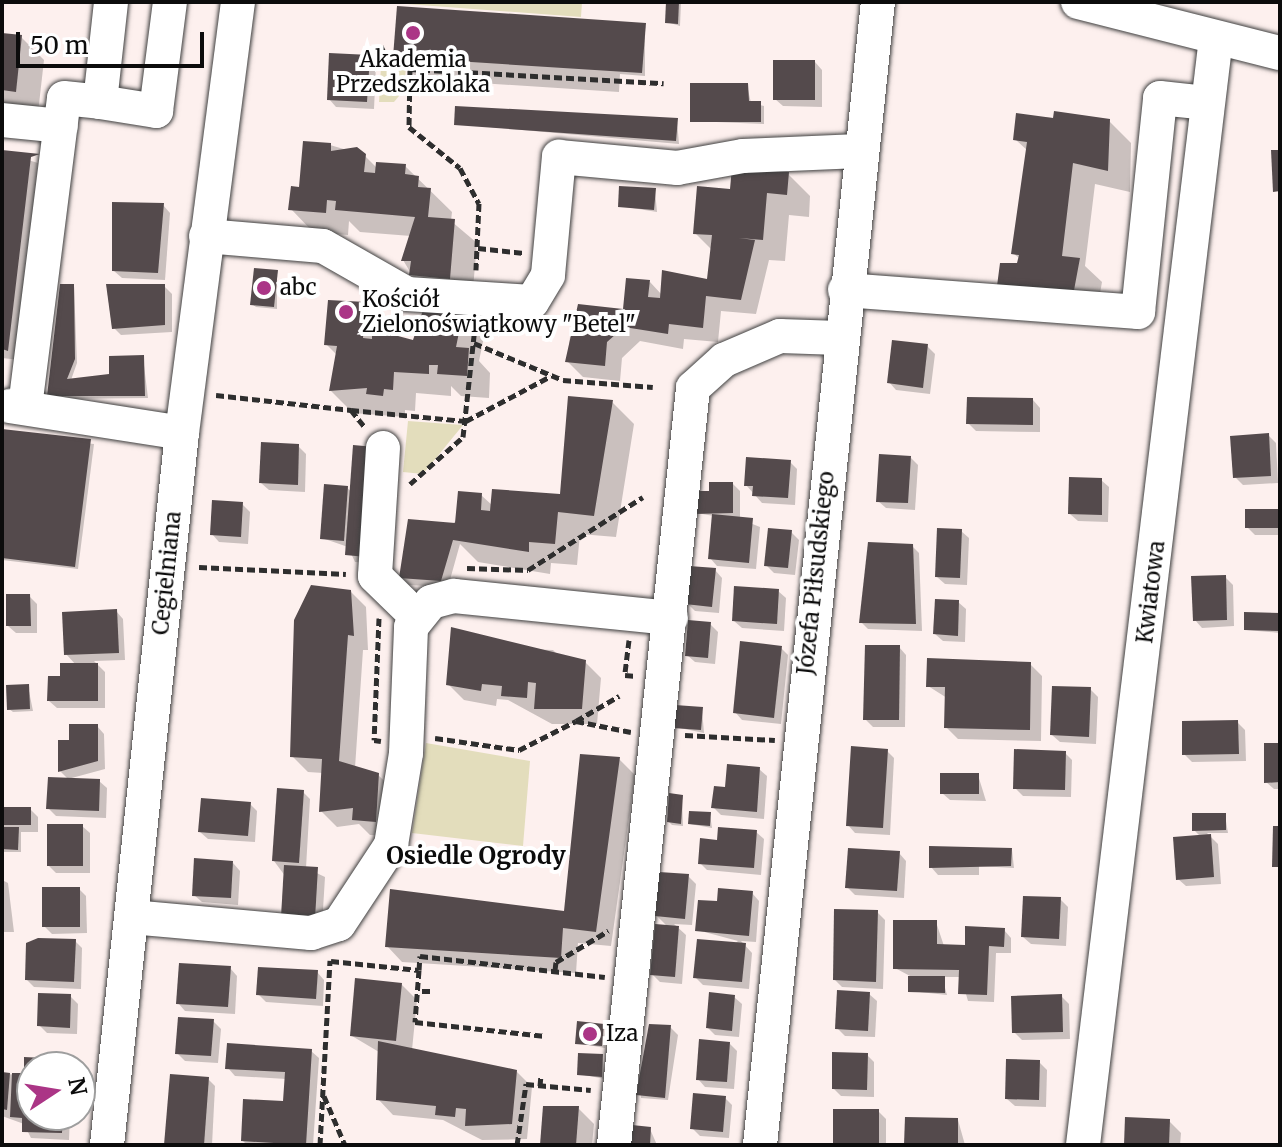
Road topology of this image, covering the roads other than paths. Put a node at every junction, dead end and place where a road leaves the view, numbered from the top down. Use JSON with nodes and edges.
{"nodes":[{"id":1,"x":111,"y":2,"type":"edge"},
{"id":2,"x":170,"y":2,"type":"edge"},
{"id":3,"x":238,"y":2,"type":"edge"},
{"id":4,"x":878,"y":2,"type":"edge"},
{"id":5,"x":1078,"y":2,"type":"edge"},
{"id":6,"x":1216,"y":38,"type":"junction"},
{"id":7,"x":1280,"y":53,"type":"edge"},
{"id":8,"x":100,"y":102,"type":"junction"},
{"id":9,"x":1206,"y":103,"type":"junction"},
{"id":10,"x":2,"y":120,"type":"edge"},
{"id":11,"x":61,"y":126,"type":"junction"},
{"id":12,"x":859,"y":151,"type":"junction"},
{"id":13,"x":206,"y":236,"type":"junction"},
{"id":14,"x":845,"y":290,"type":"junction"},
{"id":15,"x":840,"y":338,"type":"junction"},
{"id":16,"x":14,"y":406,"type":"edge"},
{"id":17,"x":182,"y":433,"type":"junction"},
{"id":18,"x":383,"y":448,"type":"road end"},
{"id":19,"x":415,"y":615,"type":"junction"},
{"id":20,"x":671,"y":618,"type":"junction"},
{"id":21,"x":131,"y":917,"type":"junction"},
{"id":22,"x":107,"y":1145,"type":"edge"},
{"id":23,"x":614,"y":1145,"type":"edge"},
{"id":24,"x":760,"y":1145,"type":"edge"},
{"id":25,"x":1083,"y":1145,"type":"edge"}],
"edges":[{"from":1,"to":8,"type":"street"},
{"from":2,"to":8,"type":"street"},
{"from":3,"to":13,"type":"street","name":"Cegielniana"},
{"from":4,"to":12,"type":"street","name":"Józefa Piłsudskiego"},
{"from":5,"to":6,"type":"street"},
{"from":6,"to":7,"type":"street"},
{"from":6,"to":9,"type":"street","name":"Kwiatowa"},
{"from":8,"to":11,"type":"street"},
{"from":9,"to":14,"type":"street"},
{"from":9,"to":25,"type":"street","name":"Kwiatowa"},
{"from":10,"to":11,"type":"street"},
{"from":11,"to":16,"type":"street"},
{"from":12,"to":13,"type":"street"},
{"from":12,"to":14,"type":"street","name":"Józefa Piłsudskiego"},
{"from":13,"to":17,"type":"street","name":"Cegielniana"},
{"from":14,"to":15,"type":"street","name":"Józefa Piłsudskiego"},
{"from":15,"to":20,"type":"street"},
{"from":15,"to":24,"type":"street","name":"Józefa Piłsudskiego"},
{"from":16,"to":17,"type":"street"},
{"from":17,"to":21,"type":"street","name":"Cegielniana"},
{"from":18,"to":19,"type":"street"},
{"from":19,"to":20,"type":"street"},
{"from":19,"to":21,"type":"street"},
{"from":20,"to":23,"type":"street"},
{"from":21,"to":22,"type":"street","name":"Cegielniana"}]}
